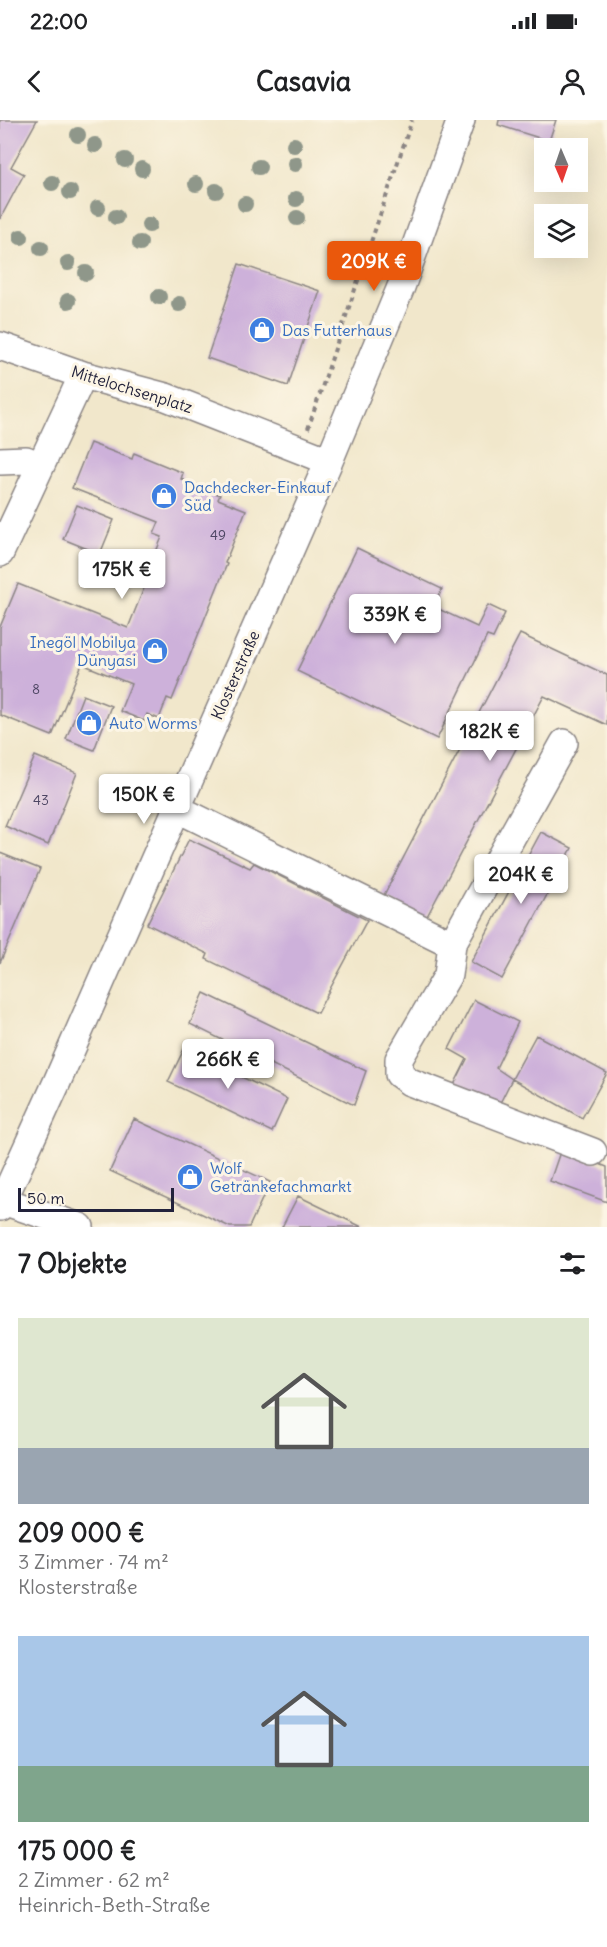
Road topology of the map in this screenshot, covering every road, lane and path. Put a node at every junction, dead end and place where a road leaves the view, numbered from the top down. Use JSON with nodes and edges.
{"nodes":[{"id":1,"x":412,"y":120,"type":"edge"},
{"id":2,"x":458,"y":126,"type":"edge"},
{"id":3,"x":0,"y":346,"type":"edge"},
{"id":4,"x":83,"y":375,"type":"junction"},
{"id":5,"x":301,"y":450,"type":"junction"},
{"id":6,"x":0,"y":461,"type":"edge"},
{"id":7,"x":329,"y":461,"type":"junction"},
{"id":8,"x":40,"y":466,"type":"junction"},
{"id":9,"x":0,"y":553,"type":"edge"},
{"id":10,"x":564,"y":743,"type":"dead end"},
{"id":11,"x":176,"y":808,"type":"junction"},
{"id":12,"x":452,"y":944,"type":"junction"},
{"id":13,"x":593,"y":1152,"type":"dead end"},
{"id":14,"x":1,"y":1204,"type":"edge"},
{"id":15,"x":80,"y":1227,"type":"edge"}],
"edges":[{"from":1,"to":5,"type":"path"},
{"from":2,"to":7,"type":"street","name":"Klosterstraße"},
{"from":3,"to":4,"type":"street","name":"Mittelochsenplatz"},
{"from":4,"to":5,"type":"street","name":"Mittelochsenplatz"},
{"from":4,"to":8,"type":"street"},
{"from":5,"to":7,"type":"street","name":"Mittelochsenplatz"},
{"from":6,"to":8,"type":"street"},
{"from":7,"to":11,"type":"street","name":"Klosterstraße"},
{"from":8,"to":9,"type":"street"},
{"from":10,"to":12,"type":"street"},
{"from":11,"to":12,"type":"street"},
{"from":11,"to":14,"type":"street","name":"Klosterstraße"},
{"from":12,"to":13,"type":"street"},
{"from":14,"to":15,"type":"street"}]}
